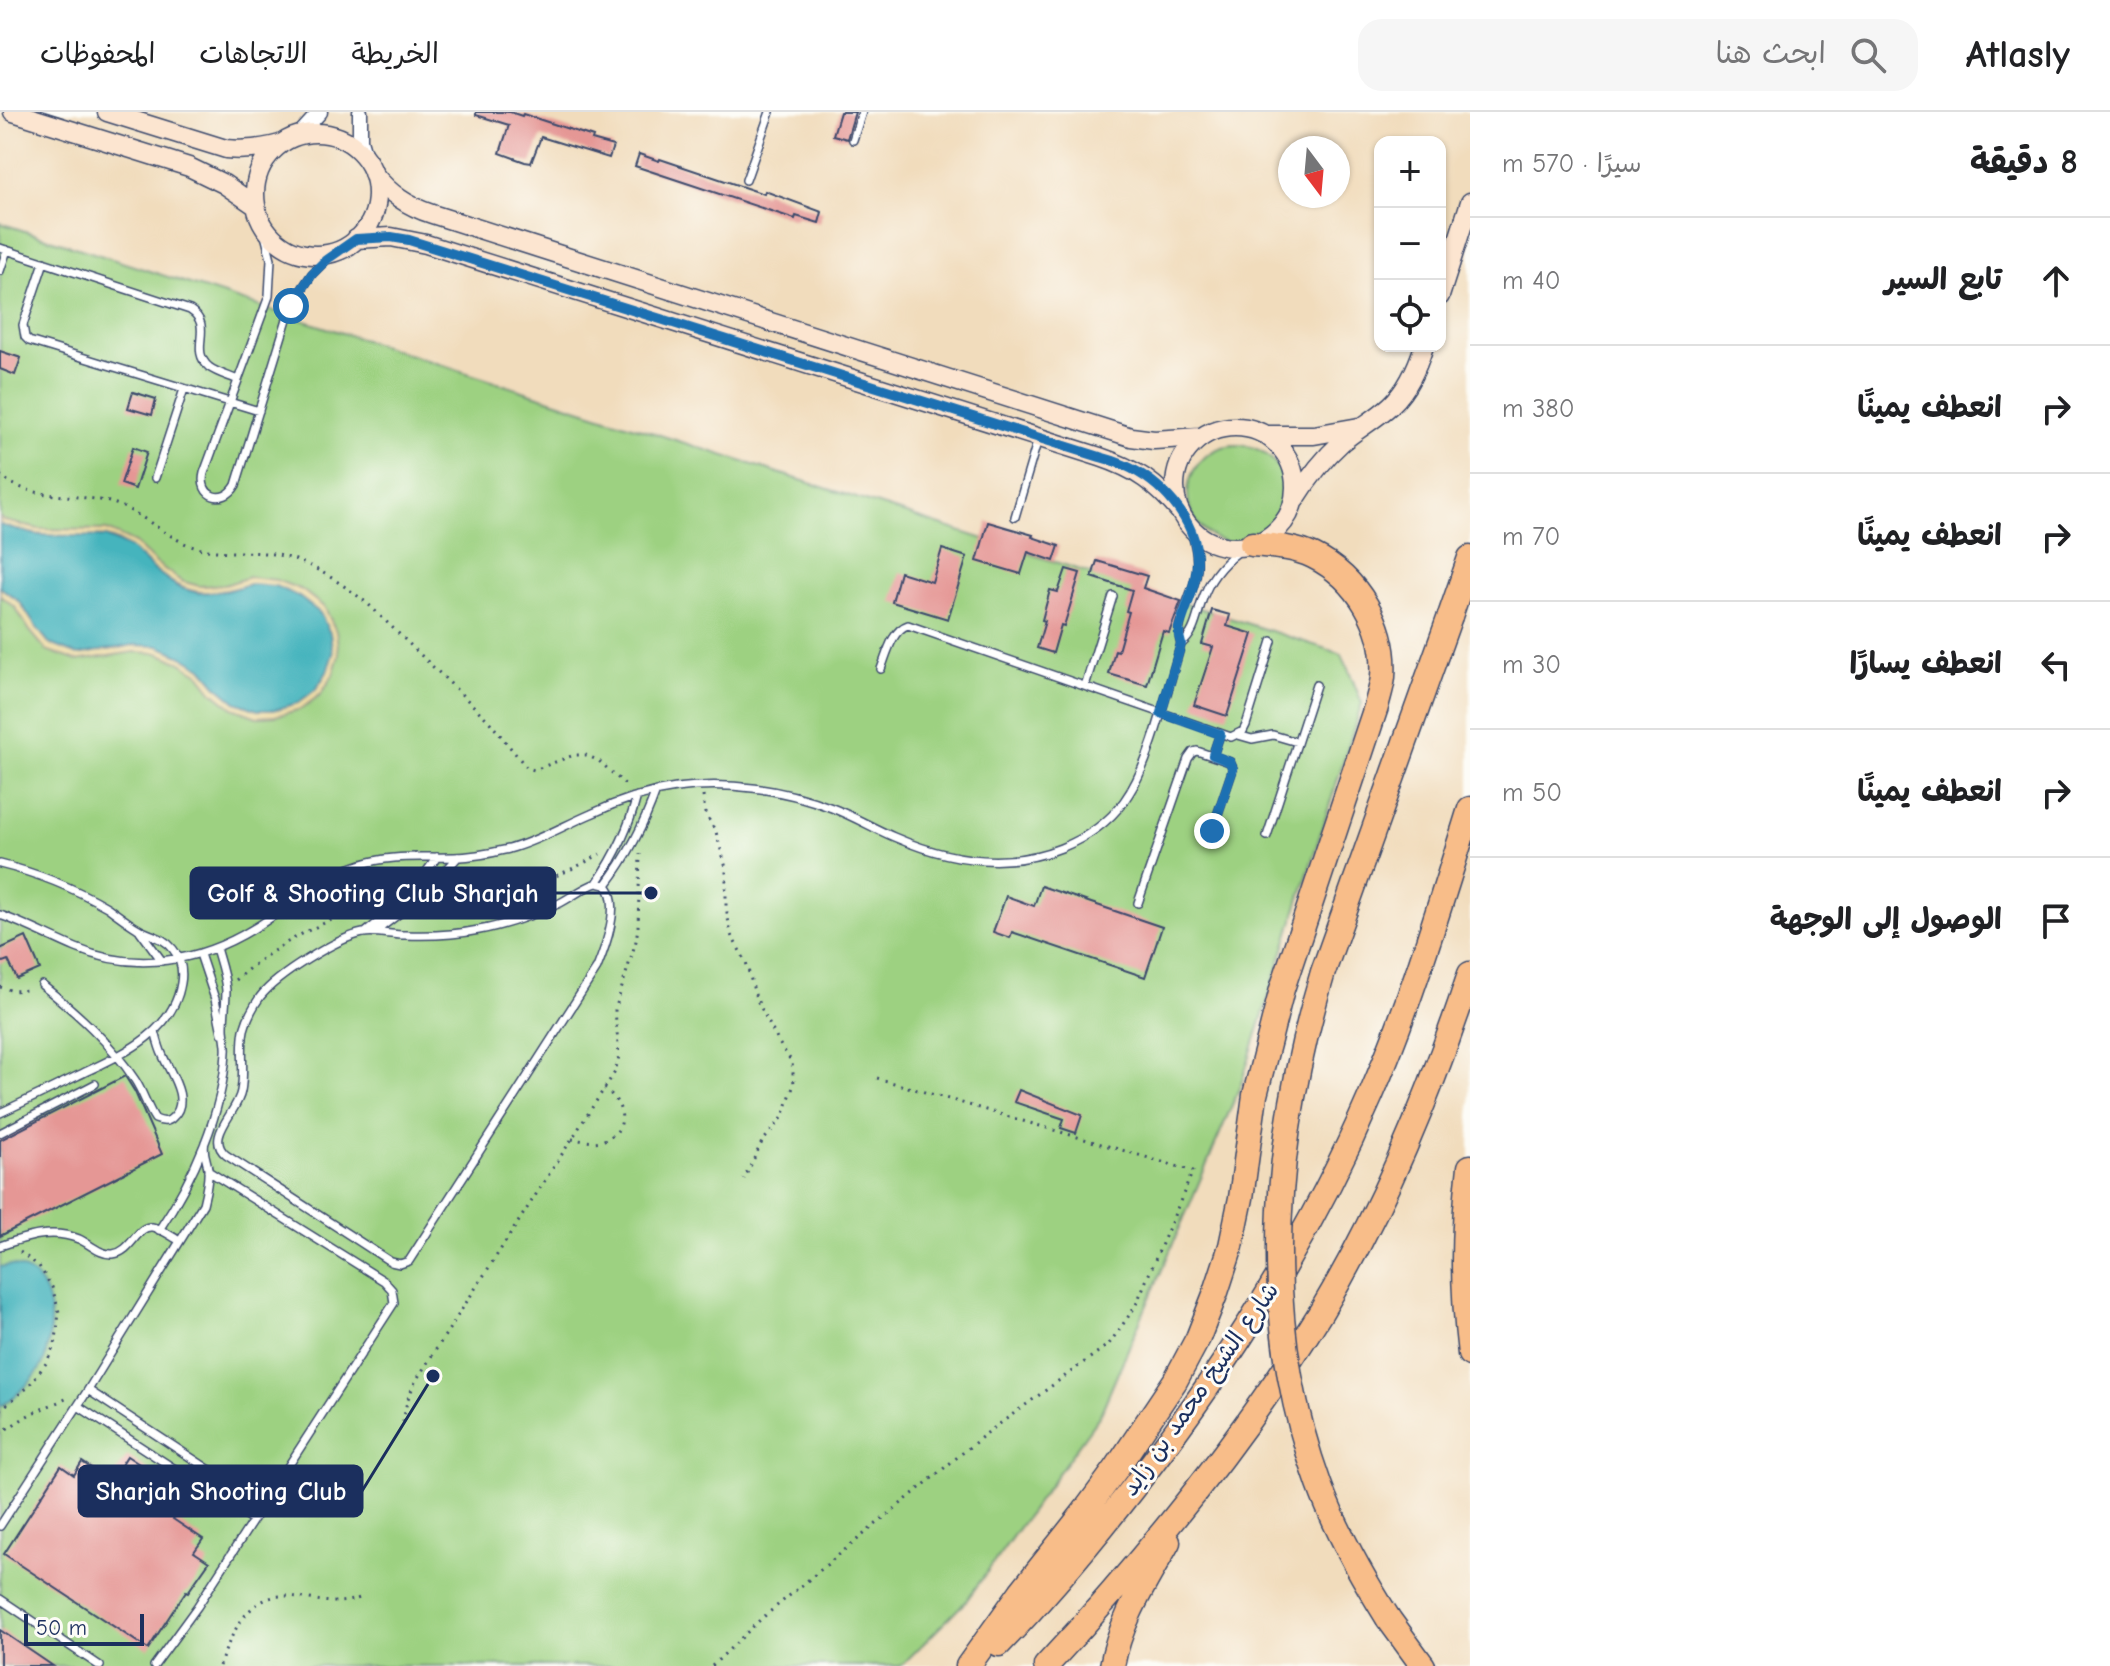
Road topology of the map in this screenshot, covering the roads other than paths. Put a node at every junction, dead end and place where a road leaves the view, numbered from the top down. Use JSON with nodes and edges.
{"nodes":[{"id":1,"x":13,"y":112,"type":"edge"},
{"id":2,"x":107,"y":112,"type":"edge"},
{"id":3,"x":320,"y":112,"type":"edge"},
{"id":4,"x":360,"y":112,"type":"edge"},
{"id":5,"x":770,"y":112,"type":"edge"},
{"id":6,"x":862,"y":112,"type":"edge"},
{"id":7,"x":291,"y":139,"type":"junction"},
{"id":8,"x":853,"y":140,"type":"dead end"},
{"id":9,"x":369,"y":165,"type":"junction"},
{"id":10,"x":746,"y":180,"type":"dead end"},
{"id":11,"x":1470,"y":202,"type":"edge"},
{"id":12,"x":259,"y":215,"type":"junction"},
{"id":13,"x":349,"y":244,"type":"junction"},
{"id":14,"x":4,"y":249,"type":"edge"},
{"id":15,"x":44,"y":262,"type":"junction"},
{"id":16,"x":0,"y":271,"type":"edge"},
{"id":17,"x":1445,"y":280,"type":"edge"},
{"id":18,"x":1422,"y":352,"type":"edge"},
{"id":19,"x":238,"y":380,"type":"junction"},
{"id":20,"x":184,"y":389,"type":"junction"},
{"id":21,"x":230,"y":402,"type":"junction"},
{"id":22,"x":259,"y":411,"type":"junction"},
{"id":23,"x":1362,"y":427,"type":"junction"},
{"id":24,"x":1266,"y":435,"type":"junction"},
{"id":25,"x":1039,"y":437,"type":"junction"},
{"id":26,"x":1200,"y":437,"type":"junction"},
{"id":27,"x":155,"y":478,"type":"dead end"},
{"id":28,"x":1293,"y":502,"type":"junction"},
{"id":29,"x":1015,"y":517,"type":"dead end"},
{"id":30,"x":1185,"y":519,"type":"junction"},
{"id":31,"x":1249,"y":545,"type":"junction"},
{"id":32,"x":1470,"y":558,"type":"edge"},
{"id":33,"x":1113,"y":596,"type":"dead end"},
{"id":34,"x":1272,"y":641,"type":"dead end"},
{"id":35,"x":1181,"y":644,"type":"junction"},
{"id":36,"x":881,"y":669,"type":"dead end"},
{"id":37,"x":1316,"y":685,"type":"dead end"},
{"id":38,"x":1085,"y":686,"type":"junction"},
{"id":39,"x":1161,"y":713,"type":"junction"},
{"id":40,"x":1220,"y":734,"type":"junction"},
{"id":41,"x":1238,"y":735,"type":"junction"},
{"id":42,"x":1297,"y":742,"type":"junction"},
{"id":43,"x":1213,"y":755,"type":"junction"},
{"id":44,"x":656,"y":791,"type":"junction"},
{"id":45,"x":637,"y":796,"type":"junction"},
{"id":46,"x":1470,"y":809,"type":"edge"},
{"id":47,"x":1212,"y":831,"type":"dead end"},
{"id":48,"x":1267,"y":836,"type":"dead end"},
{"id":49,"x":437,"y":857,"type":"junction"},
{"id":50,"x":458,"y":857,"type":"junction"},
{"id":51,"x":0,"y":864,"type":"edge"},
{"id":52,"x":602,"y":884,"type":"junction"},
{"id":53,"x":410,"y":902,"type":"junction"},
{"id":54,"x":1138,"y":903,"type":"dead end"},
{"id":55,"x":0,"y":915,"type":"edge"},
{"id":56,"x":140,"y":931,"type":"junction"},
{"id":57,"x":375,"y":932,"type":"junction"},
{"id":58,"x":364,"y":933,"type":"junction"},
{"id":59,"x":216,"y":948,"type":"junction"},
{"id":60,"x":200,"y":954,"type":"junction"},
{"id":61,"x":180,"y":959,"type":"junction"},
{"id":62,"x":162,"y":961,"type":"junction"},
{"id":63,"x":1470,"y":974,"type":"edge"},
{"id":64,"x":42,"y":985,"type":"road end"},
{"id":65,"x":155,"y":1031,"type":"junction"},
{"id":66,"x":227,"y":1050,"type":"junction"},
{"id":67,"x":116,"y":1057,"type":"junction"},
{"id":68,"x":95,"y":1084,"type":"dead end"},
{"id":69,"x":18,"y":1105,"type":"junction"},
{"id":70,"x":0,"y":1113,"type":"edge"},
{"id":71,"x":25,"y":1120,"type":"junction"},
{"id":72,"x":0,"y":1133,"type":"edge"},
{"id":73,"x":205,"y":1142,"type":"junction"},
{"id":74,"x":1470,"y":1167,"type":"edge"},
{"id":75,"x":208,"y":1171,"type":"junction"},
{"id":76,"x":159,"y":1230,"type":"junction"},
{"id":77,"x":180,"y":1241,"type":"junction"},
{"id":78,"x":0,"y":1246,"type":"edge"},
{"id":79,"x":1470,"y":1354,"type":"edge"},
{"id":80,"x":88,"y":1390,"type":"junction"},
{"id":81,"x":78,"y":1406,"type":"junction"},
{"id":82,"x":1199,"y":1487,"type":"junction"},
{"id":83,"x":263,"y":1505,"type":"junction"},
{"id":84,"x":253,"y":1520,"type":"junction"},
{"id":85,"x":0,"y":1526,"type":"edge"},
{"id":86,"x":0,"y":1599,"type":"edge"},
{"id":87,"x":1388,"y":1618,"type":"junction"},
{"id":88,"x":100,"y":1666,"type":"edge"},
{"id":89,"x":154,"y":1666,"type":"edge"},
{"id":90,"x":968,"y":1666,"type":"edge"},
{"id":91,"x":978,"y":1666,"type":"edge"},
{"id":92,"x":1046,"y":1666,"type":"edge"},
{"id":93,"x":1112,"y":1666,"type":"edge"},
{"id":94,"x":1410,"y":1666,"type":"edge"},
{"id":95,"x":1423,"y":1666,"type":"edge"}],
"edges":[{"from":1,"to":12,"type":"street"},
{"from":2,"to":7,"type":"street"},
{"from":3,"to":7,"type":"street"},
{"from":4,"to":9,"type":"street"},
{"from":5,"to":10,"type":"lane"},
{"from":6,"to":8,"type":"lane"},
{"from":7,"to":9,"type":"street"},
{"from":7,"to":12,"type":"street"},
{"from":9,"to":13,"type":"street"},
{"from":9,"to":26,"type":"street"},
{"from":11,"to":17,"type":"street"},
{"from":12,"to":13,"type":"street"},
{"from":12,"to":19,"type":"lane"},
{"from":13,"to":22,"type":"lane"},
{"from":13,"to":25,"type":"street"},
{"from":14,"to":15,"type":"lane"},
{"from":14,"to":16,"type":"lane"},
{"from":15,"to":19,"type":"lane"},
{"from":15,"to":20,"type":"lane"},
{"from":18,"to":23,"type":"street"},
{"from":19,"to":21,"type":"lane"},
{"from":20,"to":21,"type":"lane"},
{"from":20,"to":27,"type":"lane"},
{"from":21,"to":22,"type":"lane"},
{"from":21,"to":22,"type":"lane"},
{"from":23,"to":24,"type":"street"},
{"from":23,"to":28,"type":"street"},
{"from":24,"to":26,"type":"street"},
{"from":24,"to":28,"type":"street"},
{"from":25,"to":29,"type":"lane"},
{"from":25,"to":30,"type":"street"},
{"from":26,"to":30,"type":"street"},
{"from":28,"to":31,"type":"street"},
{"from":30,"to":31,"type":"street"},
{"from":30,"to":35,"type":"lane"},
{"from":31,"to":35,"type":"lane"},
{"from":31,"to":90,"type":"highway"},
{"from":32,"to":87,"type":"highway","bridge":true},
{"from":33,"to":38,"type":"lane"},
{"from":34,"to":41,"type":"lane"},
{"from":35,"to":39,"type":"lane"},
{"from":36,"to":38,"type":"lane"},
{"from":37,"to":42,"type":"lane"},
{"from":38,"to":39,"type":"lane"},
{"from":39,"to":40,"type":"lane"},
{"from":39,"to":44,"type":"lane"},
{"from":40,"to":41,"type":"lane"},
{"from":40,"to":43,"type":"lane"},
{"from":41,"to":42,"type":"lane"},
{"from":42,"to":48,"type":"lane"},
{"from":43,"to":47,"type":"lane"},
{"from":43,"to":54,"type":"lane"},
{"from":44,"to":45,"type":"lane"},
{"from":44,"to":52,"type":"lane"},
{"from":45,"to":50,"type":"lane"},
{"from":45,"to":52,"type":"lane"},
{"from":46,"to":91,"type":"highway","name":"شارع الشيخ محمد بن زايد"},
{"from":49,"to":50,"type":"lane"},
{"from":49,"to":53,"type":"lane"},
{"from":49,"to":59,"type":"lane"},
{"from":50,"to":53,"type":"lane"},
{"from":51,"to":56,"type":"lane"},
{"from":52,"to":57,"type":"lane"},
{"from":52,"to":58,"type":"lane"},
{"from":53,"to":57,"type":"lane"},
{"from":53,"to":58,"type":"lane"},
{"from":55,"to":62,"type":"lane"},
{"from":56,"to":61,"type":"lane"},
{"from":56,"to":62,"type":"lane"},
{"from":57,"to":58,"type":"lane"},
{"from":59,"to":60,"type":"lane"},
{"from":59,"to":66,"type":"lane"},
{"from":60,"to":61,"type":"lane"},
{"from":60,"to":66,"type":"lane"},
{"from":61,"to":62,"type":"lane"},
{"from":61,"to":65,"type":"lane"},
{"from":63,"to":82,"type":"highway"},
{"from":64,"to":67,"type":"lane"},
{"from":65,"to":67,"type":"lane"},
{"from":65,"to":67,"type":"lane"},
{"from":66,"to":73,"type":"lane"},
{"from":67,"to":69,"type":"lane"},
{"from":68,"to":71,"type":"lane"},
{"from":69,"to":70,"type":"lane"},
{"from":69,"to":71,"type":"lane"},
{"from":71,"to":72,"type":"lane"},
{"from":73,"to":75,"type":"lane"},
{"from":73,"to":76,"type":"lane"},
{"from":74,"to":79,"type":"highway"},
{"from":75,"to":77,"type":"lane"},
{"from":75,"to":83,"type":"lane"},
{"from":76,"to":77,"type":"lane"},
{"from":76,"to":78,"type":"lane"},
{"from":77,"to":80,"type":"lane"},
{"from":80,"to":81,"type":"lane"},
{"from":80,"to":83,"type":"lane"},
{"from":81,"to":84,"type":"lane"},
{"from":81,"to":85,"type":"lane"},
{"from":82,"to":92,"type":"highway"},
{"from":82,"to":93,"type":"highway"},
{"from":83,"to":84,"type":"lane"},
{"from":84,"to":89,"type":"lane"},
{"from":86,"to":88,"type":"lane"},
{"from":87,"to":94,"type":"highway"},
{"from":87,"to":95,"type":"highway"}]}
